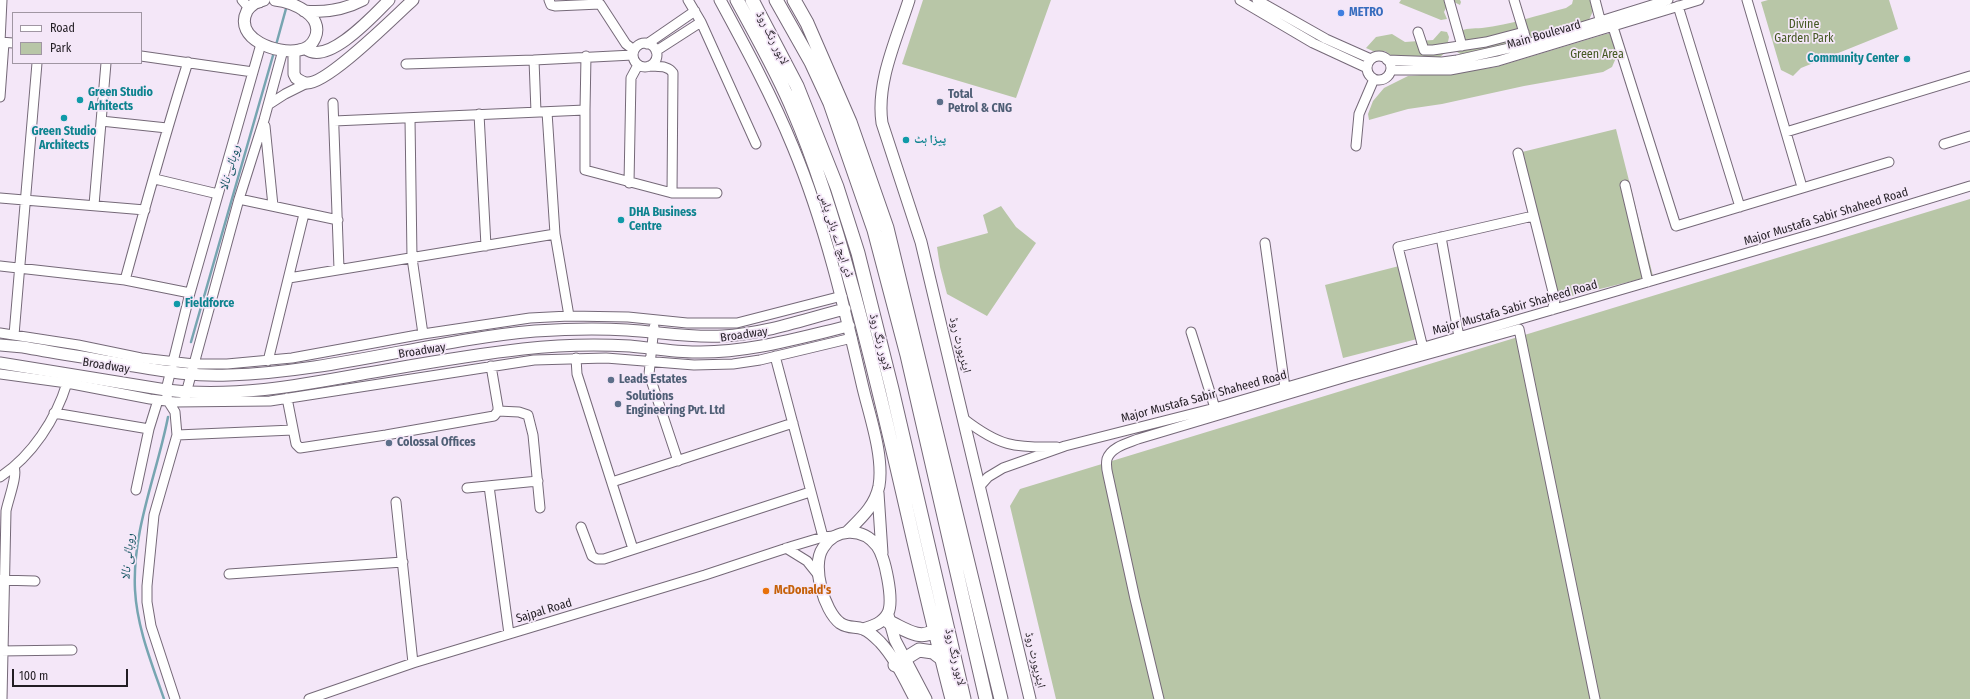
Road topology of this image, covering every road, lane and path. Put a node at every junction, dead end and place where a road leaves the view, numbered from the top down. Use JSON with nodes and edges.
{"nodes":[{"id":1,"x":2,"y":0,"type":"edge"},
{"id":2,"x":275,"y":0,"type":"edge"},
{"id":3,"x":362,"y":0,"type":"edge"},
{"id":4,"x":389,"y":0,"type":"edge"},
{"id":5,"x":413,"y":0,"type":"edge"},
{"id":6,"x":549,"y":0,"type":"edge"},
{"id":7,"x":688,"y":0,"type":"edge"},
{"id":8,"x":720,"y":0,"type":"edge"},
{"id":9,"x":737,"y":0,"type":"edge"},
{"id":10,"x":752,"y":0,"type":"edge"},
{"id":11,"x":776,"y":0,"type":"edge"},
{"id":12,"x":794,"y":0,"type":"edge"},
{"id":13,"x":909,"y":0,"type":"edge"},
{"id":14,"x":1240,"y":0,"type":"edge"},
{"id":15,"x":1257,"y":0,"type":"edge"},
{"id":16,"x":1449,"y":0,"type":"edge"},
{"id":17,"x":1514,"y":0,"type":"edge"},
{"id":18,"x":1595,"y":0,"type":"edge"},
{"id":19,"x":1668,"y":0,"type":"edge"},
{"id":20,"x":1699,"y":0,"type":"edge"},
{"id":21,"x":1746,"y":0,"type":"edge"},
{"id":22,"x":255,"y":2,"type":"edge"},
{"id":23,"x":567,"y":2,"type":"edge"},
{"id":24,"x":1678,"y":6,"type":"junction"},
{"id":25,"x":304,"y":11,"type":"junction"},
{"id":26,"x":695,"y":11,"type":"junction"},
{"id":27,"x":1600,"y":21,"type":"junction"},
{"id":28,"x":701,"y":22,"type":"junction"},
{"id":29,"x":1613,"y":27,"type":"junction"},
{"id":30,"x":1602,"y":30,"type":"junction"},
{"id":31,"x":1418,"y":32,"type":"dead end"},
{"id":32,"x":1524,"y":32,"type":"junction"},
{"id":33,"x":9,"y":43,"type":"edge"},
{"id":34,"x":261,"y":44,"type":"junction"},
{"id":35,"x":647,"y":44,"type":"junction"},
{"id":36,"x":1527,"y":44,"type":"junction"},
{"id":37,"x":1462,"y":46,"type":"junction"},
{"id":38,"x":1449,"y":48,"type":"junction"},
{"id":39,"x":306,"y":49,"type":"junction"},
{"id":40,"x":289,"y":51,"type":"junction"},
{"id":41,"x":656,"y":51,"type":"junction"},
{"id":42,"x":634,"y":52,"type":"junction"},
{"id":43,"x":142,"y":56,"type":"edge"},
{"id":44,"x":586,"y":56,"type":"junction"},
{"id":45,"x":534,"y":60,"type":"junction"},
{"id":46,"x":1387,"y":60,"type":"junction"},
{"id":47,"x":188,"y":62,"type":"junction"},
{"id":48,"x":1369,"y":63,"type":"junction"},
{"id":49,"x":37,"y":64,"type":"edge"},
{"id":50,"x":106,"y":64,"type":"edge"},
{"id":51,"x":406,"y":64,"type":"dead end"},
{"id":52,"x":638,"y":65,"type":"junction"},
{"id":53,"x":1450,"y":65,"type":"junction"},
{"id":54,"x":649,"y":66,"type":"junction"},
{"id":55,"x":1391,"y":70,"type":"junction"},
{"id":56,"x":252,"y":72,"type":"junction"},
{"id":57,"x":1970,"y":76,"type":"edge"},
{"id":58,"x":1374,"y":79,"type":"junction"},
{"id":59,"x":307,"y":83,"type":"junction"},
{"id":60,"x":0,"y":97,"type":"edge"},
{"id":61,"x":333,"y":104,"type":"dead end"},
{"id":62,"x":268,"y":106,"type":"junction"},
{"id":63,"x":585,"y":110,"type":"junction"},
{"id":64,"x":536,"y":112,"type":"junction"},
{"id":65,"x":547,"y":112,"type":"junction"},
{"id":66,"x":479,"y":114,"type":"junction"},
{"id":67,"x":410,"y":119,"type":"junction"},
{"id":68,"x":264,"y":120,"type":"junction"},
{"id":69,"x":101,"y":121,"type":"junction"},
{"id":70,"x":334,"y":121,"type":"junction"},
{"id":71,"x":167,"y":128,"type":"junction"},
{"id":72,"x":1786,"y":132,"type":"junction"},
{"id":73,"x":1970,"y":136,"type":"edge"},
{"id":74,"x":756,"y":144,"type":"dead end"},
{"id":75,"x":1944,"y":144,"type":"dead end"},
{"id":76,"x":1356,"y":146,"type":"dead end"},
{"id":77,"x":1518,"y":154,"type":"dead end"},
{"id":78,"x":1889,"y":162,"type":"dead end"},
{"id":79,"x":155,"y":179,"type":"junction"},
{"id":80,"x":629,"y":182,"type":"junction"},
{"id":81,"x":1625,"y":186,"type":"dead end"},
{"id":82,"x":1970,"y":186,"type":"edge"},
{"id":83,"x":1802,"y":187,"type":"junction"},
{"id":84,"x":672,"y":193,"type":"junction"},
{"id":85,"x":717,"y":193,"type":"dead end"},
{"id":86,"x":218,"y":194,"type":"junction"},
{"id":87,"x":0,"y":198,"type":"edge"},
{"id":88,"x":240,"y":199,"type":"junction"},
{"id":89,"x":26,"y":201,"type":"junction"},
{"id":90,"x":94,"y":205,"type":"junction"},
{"id":91,"x":273,"y":206,"type":"junction"},
{"id":92,"x":1740,"y":207,"type":"junction"},
{"id":93,"x":144,"y":210,"type":"junction"},
{"id":94,"x":304,"y":214,"type":"junction"},
{"id":95,"x":1533,"y":216,"type":"junction"},
{"id":96,"x":338,"y":220,"type":"junction"},
{"id":97,"x":556,"y":234,"type":"junction"},
{"id":98,"x":1442,"y":237,"type":"junction"},
{"id":99,"x":1264,"y":243,"type":"dead end"},
{"id":100,"x":486,"y":246,"type":"junction"},
{"id":101,"x":412,"y":258,"type":"junction"},
{"id":102,"x":0,"y":266,"type":"edge"},
{"id":103,"x":20,"y":269,"type":"junction"},
{"id":104,"x":339,"y":269,"type":"junction"},
{"id":105,"x":289,"y":278,"type":"junction"},
{"id":106,"x":125,"y":280,"type":"junction"},
{"id":107,"x":1648,"y":282,"type":"junction"},
{"id":108,"x":190,"y":293,"type":"junction"},
{"id":109,"x":842,"y":296,"type":"junction"},
{"id":110,"x":845,"y":309,"type":"junction"},
{"id":111,"x":1552,"y":310,"type":"junction"},
{"id":112,"x":569,"y":316,"type":"junction"},
{"id":113,"x":655,"y":320,"type":"junction"},
{"id":114,"x":849,"y":326,"type":"junction"},
{"id":115,"x":1191,"y":332,"type":"dead end"},
{"id":116,"x":0,"y":333,"type":"edge"},
{"id":117,"x":653,"y":333,"type":"junction"},
{"id":118,"x":423,"y":334,"type":"junction"},
{"id":119,"x":14,"y":335,"type":"junction"},
{"id":120,"x":1459,"y":337,"type":"junction"},
{"id":121,"x":852,"y":338,"type":"junction"},
{"id":122,"x":0,"y":345,"type":"edge"},
{"id":123,"x":651,"y":348,"type":"junction"},
{"id":124,"x":1423,"y":348,"type":"junction"},
{"id":125,"x":775,"y":356,"type":"junction"},
{"id":126,"x":576,"y":358,"type":"junction"},
{"id":127,"x":649,"y":361,"type":"junction"},
{"id":128,"x":268,"y":362,"type":"junction"},
{"id":129,"x":0,"y":363,"type":"edge"},
{"id":130,"x":194,"y":364,"type":"junction"},
{"id":131,"x":490,"y":366,"type":"junction"},
{"id":132,"x":171,"y":367,"type":"junction"},
{"id":133,"x":0,"y":374,"type":"edge"},
{"id":134,"x":191,"y":375,"type":"junction"},
{"id":135,"x":67,"y":383,"type":"junction"},
{"id":136,"x":1285,"y":388,"type":"junction"},
{"id":137,"x":167,"y":396,"type":"junction"},
{"id":138,"x":185,"y":398,"type":"junction"},
{"id":139,"x":287,"y":398,"type":"junction"},
{"id":140,"x":158,"y":400,"type":"junction"},
{"id":141,"x":1215,"y":408,"type":"junction"},
{"id":142,"x":498,"y":411,"type":"junction"},
{"id":143,"x":175,"y":412,"type":"junction"},
{"id":144,"x":54,"y":413,"type":"junction"},
{"id":145,"x":964,"y":419,"type":"junction"},
{"id":146,"x":793,"y":423,"type":"junction"},
{"id":147,"x":149,"y":429,"type":"junction"},
{"id":148,"x":293,"y":430,"type":"junction"},
{"id":149,"x":177,"y":435,"type":"junction"},
{"id":150,"x":1065,"y":446,"type":"junction"},
{"id":151,"x":678,"y":461,"type":"junction"},
{"id":152,"x":14,"y":467,"type":"junction"},
{"id":153,"x":0,"y":477,"type":"edge"},
{"id":154,"x":538,"y":481,"type":"junction"},
{"id":155,"x":612,"y":482,"type":"junction"},
{"id":156,"x":489,"y":486,"type":"junction"},
{"id":157,"x":980,"y":486,"type":"junction"},
{"id":158,"x":467,"y":488,"type":"dead end"},
{"id":159,"x":136,"y":490,"type":"dead end"},
{"id":160,"x":810,"y":492,"type":"junction"},
{"id":161,"x":878,"y":492,"type":"junction"},
{"id":162,"x":396,"y":502,"type":"dead end"},
{"id":163,"x":540,"y":508,"type":"dead end"},
{"id":164,"x":3,"y":511,"type":"edge"},
{"id":165,"x":581,"y":527,"type":"dead end"},
{"id":166,"x":847,"y":532,"type":"junction"},
{"id":167,"x":828,"y":537,"type":"junction"},
{"id":168,"x":786,"y":548,"type":"junction"},
{"id":169,"x":633,"y":549,"type":"junction"},
{"id":170,"x":882,"y":555,"type":"junction"},
{"id":171,"x":403,"y":562,"type":"junction"},
{"id":172,"x":229,"y":574,"type":"dead end"},
{"id":173,"x":819,"y":576,"type":"junction"},
{"id":174,"x":2,"y":581,"type":"edge"},
{"id":175,"x":35,"y":581,"type":"dead end"},
{"id":176,"x":889,"y":617,"type":"junction"},
{"id":177,"x":863,"y":629,"type":"junction"},
{"id":178,"x":934,"y":630,"type":"junction"},
{"id":179,"x":509,"y":634,"type":"junction"},
{"id":180,"x":72,"y":650,"type":"dead end"},
{"id":181,"x":1,"y":651,"type":"edge"},
{"id":182,"x":941,"y":658,"type":"junction"},
{"id":183,"x":900,"y":662,"type":"junction"},
{"id":184,"x":413,"y":663,"type":"junction"},
{"id":185,"x":1,"y":695,"type":"edge"},
{"id":186,"x":175,"y":699,"type":"edge"},
{"id":187,"x":309,"y":699,"type":"edge"},
{"id":188,"x":916,"y":699,"type":"edge"},
{"id":189,"x":926,"y":699,"type":"edge"},
{"id":190,"x":952,"y":699,"type":"edge"},
{"id":191,"x":964,"y":699,"type":"edge"},
{"id":192,"x":986,"y":699,"type":"edge"},
{"id":193,"x":1001,"y":699,"type":"edge"},
{"id":194,"x":1030,"y":699,"type":"edge"},
{"id":195,"x":1159,"y":699,"type":"edge"},
{"id":196,"x":1595,"y":699,"type":"edge"}],
"edges":[{"from":1,"to":33,"type":"street"},
{"from":2,"to":25,"type":"main road"},
{"from":3,"to":25,"type":"main road"},
{"from":4,"to":39,"type":"main road"},
{"from":5,"to":59,"type":"main road"},
{"from":6,"to":23,"type":"street"},
{"from":7,"to":26,"type":"street"},
{"from":8,"to":109,"type":"main road","name":"ڈی ایچ اے بائی پاس"},
{"from":9,"to":178,"type":"highway"},
{"from":10,"to":191,"type":"highway","name":"لاہور رنگ روڈ"},
{"from":11,"to":192,"type":"highway","name":"لاہور رنگ روڈ"},
{"from":12,"to":193,"type":"highway"},
{"from":13,"to":145,"type":"main road","name":"ایئرپورٹ روڈ"},
{"from":14,"to":48,"type":"street"},
{"from":15,"to":48,"type":"street"},
{"from":16,"to":37,"type":"street"},
{"from":17,"to":32,"type":"street"},
{"from":18,"to":27,"type":"street"},
{"from":19,"to":27,"type":"street","name":"Main Boulevard"},
{"from":20,"to":24,"type":"street","name":"Main Boulevard"},
{"from":21,"to":72,"type":"street"},
{"from":22,"to":34,"type":"main road"},
{"from":23,"to":42,"type":"street"},
{"from":24,"to":29,"type":"street","name":"Main Boulevard"},
{"from":24,"to":92,"type":"street"},
{"from":25,"to":39,"type":"main road"},
{"from":26,"to":28,"type":"street"},
{"from":26,"to":35,"type":"street"},
{"from":27,"to":30,"type":"street"},
{"from":27,"to":36,"type":"street","name":"Main Boulevard"},
{"from":28,"to":41,"type":"street"},
{"from":28,"to":74,"type":"street"},
{"from":29,"to":30,"type":"street","name":"Main Boulevard"},
{"from":29,"to":92,"type":"street"},
{"from":30,"to":53,"type":"street","name":"Main Boulevard"},
{"from":31,"to":38,"type":"street"},
{"from":32,"to":36,"type":"street"},
{"from":32,"to":37,"type":"street"},
{"from":33,"to":60,"type":"street"},
{"from":34,"to":40,"type":"main road"},
{"from":34,"to":56,"type":"street"},
{"from":35,"to":41,"type":"street"},
{"from":35,"to":42,"type":"street"},
{"from":36,"to":53,"type":"street","name":"Main Boulevard"},
{"from":37,"to":38,"type":"street"},
{"from":38,"to":53,"type":"street"},
{"from":39,"to":40,"type":"main road"},
{"from":40,"to":59,"type":"main road"},
{"from":40,"to":62,"type":"street"},
{"from":41,"to":54,"type":"street"},
{"from":42,"to":44,"type":"street"},
{"from":42,"to":52,"type":"street"},
{"from":43,"to":47,"type":"street"},
{"from":44,"to":45,"type":"street"},
{"from":44,"to":63,"type":"street"},
{"from":45,"to":51,"type":"street"},
{"from":45,"to":64,"type":"street"},
{"from":46,"to":48,"type":"street"},
{"from":46,"to":53,"type":"street","name":"Main Boulevard"},
{"from":46,"to":55,"type":"street"},
{"from":47,"to":56,"type":"street"},
{"from":47,"to":71,"type":"street"},
{"from":48,"to":58,"type":"street"},
{"from":49,"to":89,"type":"street"},
{"from":50,"to":69,"type":"street"},
{"from":52,"to":54,"type":"street"},
{"from":52,"to":80,"type":"street"},
{"from":53,"to":55,"type":"street","name":"Main Boulevard"},
{"from":54,"to":84,"type":"street"},
{"from":55,"to":58,"type":"street"},
{"from":56,"to":86,"type":"street"},
{"from":57,"to":72,"type":"street"},
{"from":58,"to":76,"type":"street"},
{"from":59,"to":62,"type":"street"},
{"from":61,"to":70,"type":"street"},
{"from":62,"to":68,"type":"street"},
{"from":63,"to":65,"type":"street"},
{"from":63,"to":80,"type":"street"},
{"from":64,"to":65,"type":"street"},
{"from":64,"to":66,"type":"street"},
{"from":65,"to":97,"type":"street"},
{"from":66,"to":67,"type":"street"},
{"from":66,"to":100,"type":"street"},
{"from":67,"to":70,"type":"street"},
{"from":67,"to":101,"type":"street"},
{"from":68,"to":88,"type":"street"},
{"from":68,"to":91,"type":"street"},
{"from":69,"to":71,"type":"street"},
{"from":69,"to":90,"type":"street"},
{"from":70,"to":96,"type":"street"},
{"from":71,"to":79,"type":"street"},
{"from":72,"to":83,"type":"street"},
{"from":73,"to":75,"type":"street"},
{"from":77,"to":95,"type":"street"},
{"from":78,"to":83,"type":"street"},
{"from":79,"to":86,"type":"street"},
{"from":79,"to":93,"type":"street"},
{"from":80,"to":84,"type":"street"},
{"from":81,"to":107,"type":"street"},
{"from":82,"to":107,"type":"street","name":"Major Mustafa Sabir Shaheed Road"},
{"from":83,"to":92,"type":"street"},
{"from":84,"to":85,"type":"street"},
{"from":86,"to":108,"type":"street"},
{"from":87,"to":89,"type":"street"},
{"from":88,"to":91,"type":"street"},
{"from":88,"to":130,"type":"street"},
{"from":89,"to":90,"type":"street"},
{"from":89,"to":103,"type":"street"},
{"from":90,"to":93,"type":"street"},
{"from":91,"to":94,"type":"street"},
{"from":93,"to":106,"type":"street"},
{"from":94,"to":96,"type":"street"},
{"from":94,"to":105,"type":"street"},
{"from":95,"to":98,"type":"street"},
{"from":95,"to":111,"type":"street"},
{"from":96,"to":104,"type":"street"},
{"from":97,"to":100,"type":"street"},
{"from":97,"to":112,"type":"street"},
{"from":98,"to":120,"type":"street"},
{"from":98,"to":124,"type":"street"},
{"from":99,"to":136,"type":"street"},
{"from":100,"to":101,"type":"street"},
{"from":101,"to":104,"type":"street"},
{"from":101,"to":118,"type":"street"},
{"from":102,"to":103,"type":"street"},
{"from":103,"to":106,"type":"street"},
{"from":103,"to":119,"type":"street"},
{"from":104,"to":105,"type":"street"},
{"from":105,"to":128,"type":"street"},
{"from":106,"to":108,"type":"street"},
{"from":107,"to":111,"type":"street","name":"Major Mustafa Sabir Shaheed Road"},
{"from":108,"to":132,"type":"street"},
{"from":109,"to":110,"type":"main road","name":"ڈی ایچ اے بائی پاس"},
{"from":109,"to":113,"type":"street"},
{"from":110,"to":114,"type":"main road","name":"ڈی ایچ اے بائی پاس"},
{"from":110,"to":117,"type":"main road","name":"Broadway"},
{"from":111,"to":120,"type":"street","name":"Major Mustafa Sabir Shaheed Road"},
{"from":112,"to":113,"type":"street"},
{"from":112,"to":118,"type":"street"},
{"from":113,"to":117,"type":"street"},
{"from":114,"to":121,"type":"main road","name":"ڈی ایچ اے بائی پاس"},
{"from":114,"to":123,"type":"main road","name":"Broadway"},
{"from":115,"to":141,"type":"street"},
{"from":116,"to":119,"type":"street"},
{"from":117,"to":123,"type":"street"},
{"from":117,"to":134,"type":"main road","name":"Broadway"},
{"from":118,"to":128,"type":"street"},
{"from":119,"to":132,"type":"street"},
{"from":120,"to":124,"type":"street","name":"Major Mustafa Sabir Shaheed Road"},
{"from":121,"to":125,"type":"street"},
{"from":121,"to":161,"type":"main road","name":"ڈی ایچ اے بائی پاس"},
{"from":122,"to":132,"type":"main road","name":"Broadway"},
{"from":123,"to":127,"type":"street"},
{"from":123,"to":138,"type":"main road","name":"Broadway"},
{"from":124,"to":136,"type":"street","name":"Major Mustafa Sabir Shaheed Road"},
{"from":125,"to":127,"type":"street"},
{"from":125,"to":146,"type":"street"},
{"from":126,"to":127,"type":"street"},
{"from":126,"to":131,"type":"street"},
{"from":126,"to":155,"type":"street"},
{"from":127,"to":151,"type":"street"},
{"from":128,"to":130,"type":"street"},
{"from":129,"to":137,"type":"main road","name":"Broadway"},
{"from":130,"to":132,"type":"street"},
{"from":130,"to":134,"type":"street"},
{"from":131,"to":139,"type":"street"},
{"from":131,"to":142,"type":"street"},
{"from":132,"to":134,"type":"main road","name":"Broadway"},
{"from":132,"to":137,"type":"street"},
{"from":133,"to":135,"type":"street"},
{"from":134,"to":138,"type":"street"},
{"from":135,"to":140,"type":"street"},
{"from":135,"to":144,"type":"street"},
{"from":136,"to":141,"type":"street","name":"Major Mustafa Sabir Shaheed Road"},
{"from":137,"to":138,"type":"main road","name":"Broadway"},
{"from":137,"to":140,"type":"street"},
{"from":137,"to":143,"type":"street"},
{"from":138,"to":139,"type":"street"},
{"from":138,"to":143,"type":"street"},
{"from":139,"to":148,"type":"street"},
{"from":140,"to":147,"type":"street"},
{"from":141,"to":150,"type":"street","name":"Major Mustafa Sabir Shaheed Road"},
{"from":142,"to":148,"type":"street"},
{"from":142,"to":154,"type":"street"},
{"from":143,"to":149,"type":"street"},
{"from":144,"to":147,"type":"street"},
{"from":144,"to":152,"type":"street"},
{"from":145,"to":150,"type":"street"},
{"from":145,"to":157,"type":"main road","name":"ایئرپورٹ روڈ"},
{"from":146,"to":151,"type":"street"},
{"from":146,"to":160,"type":"street"},
{"from":147,"to":159,"type":"street"},
{"from":148,"to":149,"type":"street"},
{"from":149,"to":186,"type":"street"},
{"from":150,"to":157,"type":"street"},
{"from":151,"to":155,"type":"street"},
{"from":152,"to":153,"type":"street"},
{"from":152,"to":164,"type":"street"},
{"from":154,"to":156,"type":"street"},
{"from":154,"to":163,"type":"street"},
{"from":155,"to":169,"type":"street"},
{"from":156,"to":158,"type":"street"},
{"from":156,"to":179,"type":"street"},
{"from":157,"to":194,"type":"main road","name":"ایئرپورٹ روڈ"},
{"from":160,"to":167,"type":"street"},
{"from":160,"to":169,"type":"street"},
{"from":161,"to":166,"type":"main road"},
{"from":161,"to":170,"type":"main road"},
{"from":162,"to":171,"type":"street"},
{"from":164,"to":174,"type":"street"},
{"from":165,"to":169,"type":"street"},
{"from":166,"to":167,"type":"main road"},
{"from":166,"to":170,"type":"main road"},
{"from":167,"to":168,"type":"street","name":"Sajpal Road"},
{"from":167,"to":173,"type":"main road"},
{"from":168,"to":173,"type":"street"},
{"from":168,"to":179,"type":"street","name":"Sajpal Road"},
{"from":170,"to":176,"type":"main road"},
{"from":171,"to":172,"type":"street"},
{"from":171,"to":184,"type":"street"},
{"from":173,"to":177,"type":"main road"},
{"from":174,"to":175,"type":"street"},
{"from":174,"to":181,"type":"street"},
{"from":176,"to":177,"type":"main road"},
{"from":176,"to":178,"type":"highway"},
{"from":176,"to":183,"type":"main road"},
{"from":177,"to":183,"type":"main road"},
{"from":178,"to":182,"type":"highway"},
{"from":179,"to":184,"type":"street","name":"Sajpal Road"},
{"from":180,"to":181,"type":"street"},
{"from":181,"to":185,"type":"street"},
{"from":182,"to":183,"type":"highway"},
{"from":182,"to":190,"type":"highway"},
{"from":183,"to":188,"type":"main road"},
{"from":183,"to":189,"type":"main road"},
{"from":184,"to":187,"type":"street","name":"Sajpal Road"},
{"from":195,"to":196,"type":"street"}]}
